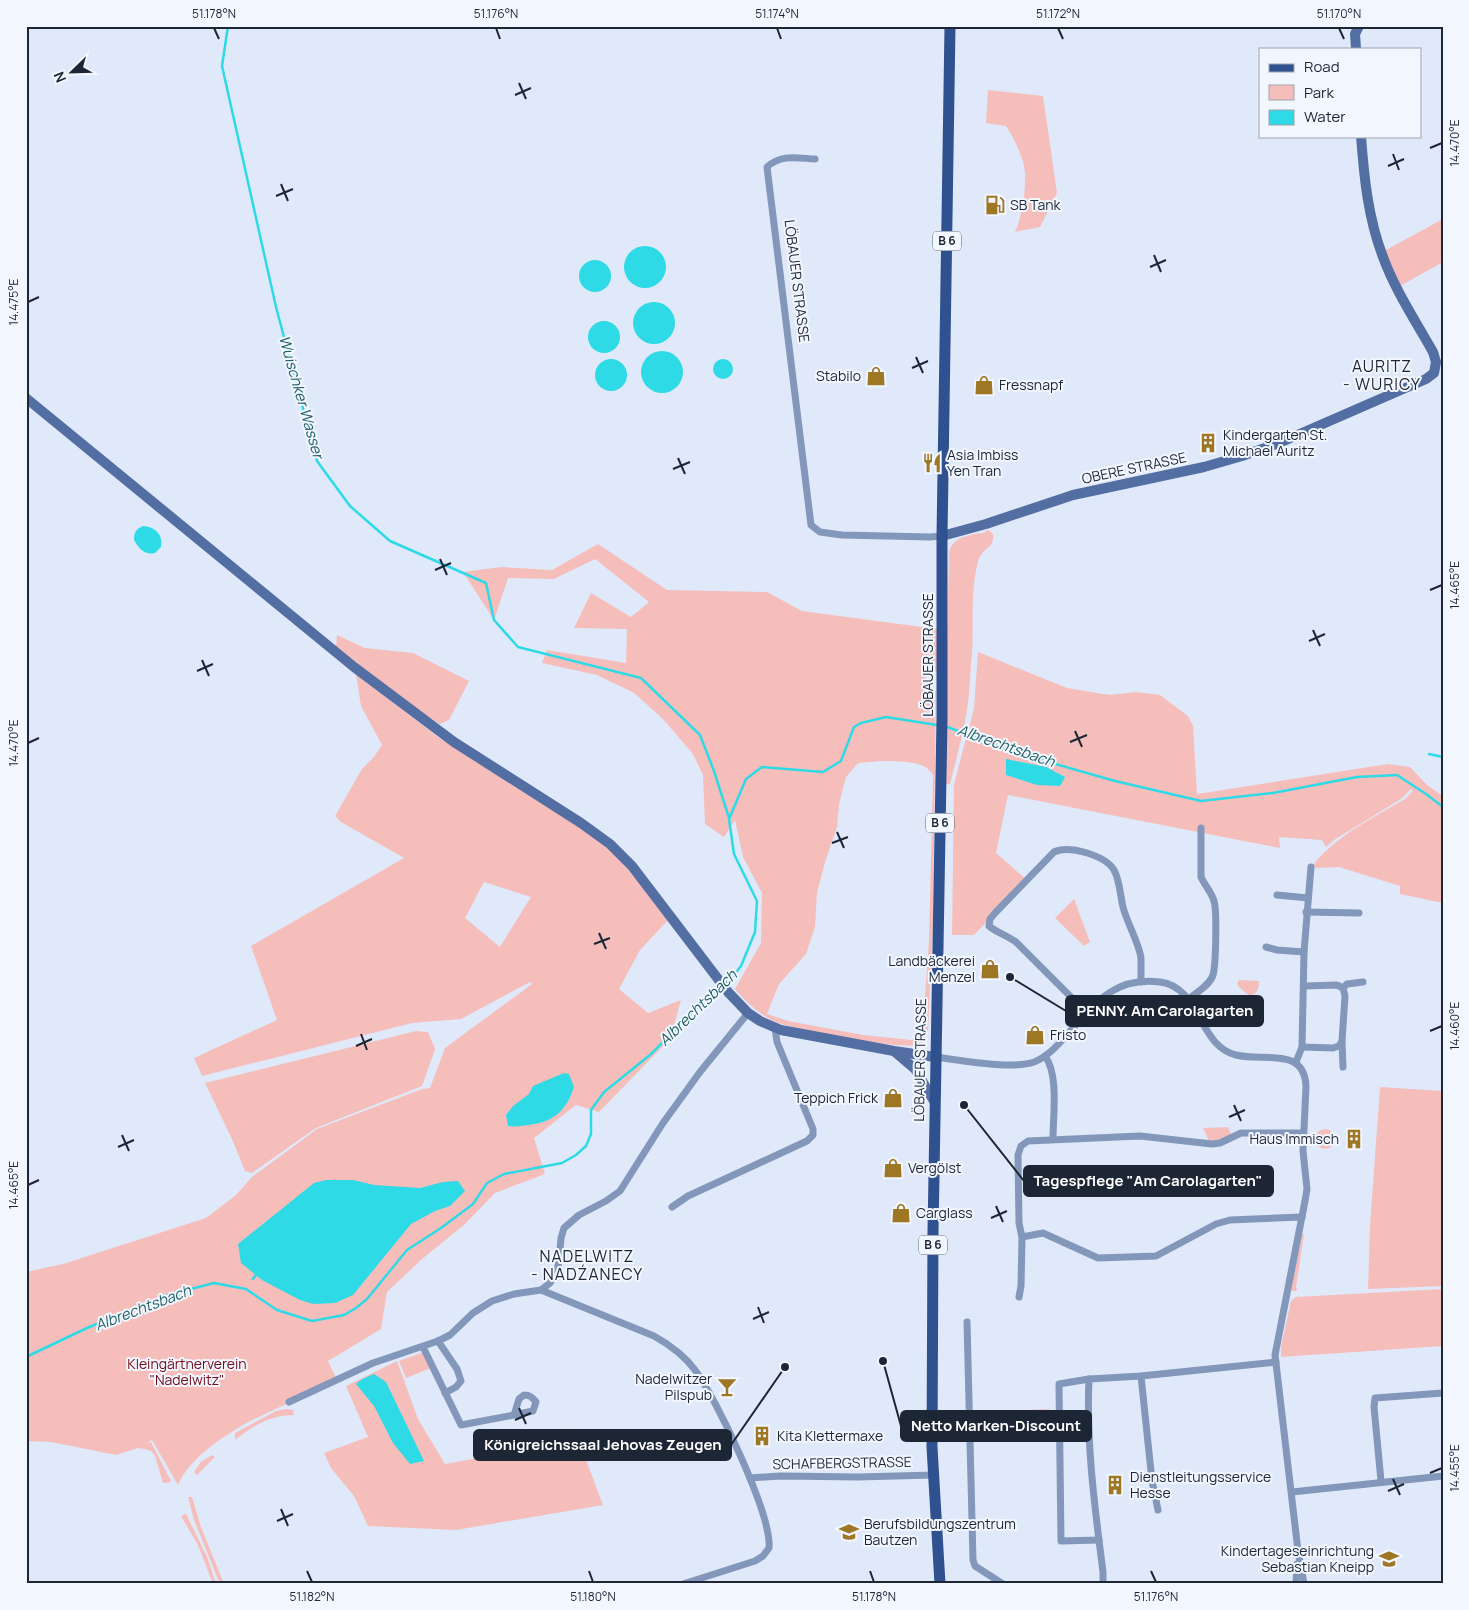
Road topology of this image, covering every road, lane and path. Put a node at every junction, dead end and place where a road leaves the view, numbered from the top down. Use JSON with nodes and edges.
{"nodes":[{"id":1,"x":950,"y":26,"type":"edge"},
{"id":2,"x":1359,"y":26,"type":"edge"},
{"id":3,"x":1356,"y":48,"type":"edge"},
{"id":4,"x":1361,"y":138,"type":"edge"},
{"id":5,"x":815,"y":159,"type":"dead end"},
{"id":6,"x":1439,"y":362,"type":"edge"},
{"id":7,"x":26,"y":398,"type":"edge"},
{"id":8,"x":942,"y":536,"type":"junction"},
{"id":9,"x":1202,"y":828,"type":"dead end"},
{"id":10,"x":1311,"y":867,"type":"dead end"},
{"id":11,"x":1277,"y":896,"type":"dead end"},
{"id":12,"x":1308,"y":898,"type":"junction"},
{"id":13,"x":1306,"y":912,"type":"junction"},
{"id":14,"x":1359,"y":913,"type":"dead end"},
{"id":15,"x":1266,"y":947,"type":"dead end"},
{"id":16,"x":1304,"y":952,"type":"junction"},
{"id":17,"x":1141,"y":982,"type":"junction"},
{"id":18,"x":1363,"y":982,"type":"dead end"},
{"id":19,"x":1304,"y":986,"type":"junction"},
{"id":20,"x":1343,"y":988,"type":"junction"},
{"id":21,"x":1188,"y":999,"type":"junction"},
{"id":22,"x":748,"y":1013,"type":"junction"},
{"id":23,"x":1087,"y":1013,"type":"junction"},
{"id":24,"x":774,"y":1028,"type":"junction"},
{"id":25,"x":1342,"y":1041,"type":"junction"},
{"id":26,"x":1302,"y":1047,"type":"junction"},
{"id":27,"x":894,"y":1051,"type":"junction"},
{"id":28,"x":1045,"y":1056,"type":"junction"},
{"id":29,"x":935,"y":1057,"type":"junction"},
{"id":30,"x":1296,"y":1062,"type":"junction"},
{"id":31,"x":1343,"y":1066,"type":"dead end"},
{"id":32,"x":934,"y":1101,"type":"junction"},
{"id":33,"x":1303,"y":1133,"type":"junction"},
{"id":34,"x":1053,"y":1138,"type":"junction"},
{"id":35,"x":672,"y":1208,"type":"dead end"},
{"id":36,"x":1302,"y":1218,"type":"junction"},
{"id":37,"x":1022,"y":1237,"type":"junction"},
{"id":38,"x":541,"y":1290,"type":"junction"},
{"id":39,"x":1019,"y":1297,"type":"dead end"},
{"id":40,"x":967,"y":1322,"type":"dead end"},
{"id":41,"x":438,"y":1341,"type":"junction"},
{"id":42,"x":422,"y":1346,"type":"junction"},
{"id":43,"x":1276,"y":1362,"type":"junction"},
{"id":44,"x":1141,"y":1376,"type":"junction"},
{"id":45,"x":1089,"y":1379,"type":"junction"},
{"id":46,"x":445,"y":1393,"type":"junction"},
{"id":47,"x":1443,"y":1393,"type":"edge"},
{"id":48,"x":289,"y":1402,"type":"dead end"},
{"id":49,"x":514,"y":1415,"type":"dead end"},
{"id":50,"x":934,"y":1475,"type":"junction"},
{"id":51,"x":1443,"y":1476,"type":"edge"},
{"id":52,"x":750,"y":1478,"type":"junction"},
{"id":53,"x":1381,"y":1481,"type":"junction"},
{"id":54,"x":1292,"y":1492,"type":"junction"},
{"id":55,"x":1158,"y":1510,"type":"dead end"},
{"id":56,"x":1099,"y":1540,"type":"junction"},
{"id":57,"x":1298,"y":1552,"type":"junction"},
{"id":58,"x":683,"y":1584,"type":"edge"},
{"id":59,"x":940,"y":1584,"type":"edge"},
{"id":60,"x":1003,"y":1584,"type":"edge"},
{"id":61,"x":1103,"y":1584,"type":"edge"},
{"id":62,"x":1296,"y":1584,"type":"edge"},
{"id":63,"x":1304,"y":1584,"type":"edge"}],
"edges":[{"from":1,"to":8,"type":"main road","name":"LÖBAUER STRASSE","number":"B 6"},
{"from":2,"to":3,"type":"main road"},
{"from":4,"to":6,"type":"main road","name":"OBERE STRASSE"},
{"from":5,"to":8,"type":"street","name":"LÖBAUER STRASSE"},
{"from":6,"to":8,"type":"main road","name":"OBERE STRASSE"},
{"from":7,"to":22,"type":"main road"},
{"from":8,"to":29,"type":"main road","name":"LÖBAUER STRASSE","number":"B 6"},
{"from":9,"to":21,"type":"street"},
{"from":10,"to":12,"type":"street"},
{"from":11,"to":12,"type":"street"},
{"from":12,"to":13,"type":"street"},
{"from":13,"to":14,"type":"street"},
{"from":13,"to":16,"type":"street"},
{"from":15,"to":16,"type":"street"},
{"from":16,"to":19,"type":"street"},
{"from":17,"to":21,"type":"street"},
{"from":17,"to":23,"type":"street"},
{"from":17,"to":23,"type":"street"},
{"from":18,"to":20,"type":"street"},
{"from":19,"to":20,"type":"street"},
{"from":19,"to":26,"type":"street"},
{"from":20,"to":25,"type":"street"},
{"from":21,"to":30,"type":"street"},
{"from":22,"to":24,"type":"main road"},
{"from":22,"to":38,"type":"street"},
{"from":23,"to":28,"type":"street"},
{"from":24,"to":27,"type":"main road"},
{"from":24,"to":35,"type":"street"},
{"from":25,"to":26,"type":"street"},
{"from":25,"to":31,"type":"street"},
{"from":26,"to":30,"type":"street"},
{"from":27,"to":29,"type":"main road"},
{"from":27,"to":32,"type":"main road"},
{"from":28,"to":29,"type":"street"},
{"from":28,"to":34,"type":"street"},
{"from":29,"to":32,"type":"main road","name":"LÖBAUER STRASSE","number":"B 6"},
{"from":30,"to":33,"type":"street"},
{"from":32,"to":50,"type":"main road","name":"LÖBAUER STRASSE","number":"B 6"},
{"from":33,"to":34,"type":"street"},
{"from":33,"to":36,"type":"street"},
{"from":34,"to":37,"type":"street"},
{"from":36,"to":37,"type":"street"},
{"from":36,"to":43,"type":"street"},
{"from":37,"to":39,"type":"street"},
{"from":38,"to":41,"type":"street"},
{"from":38,"to":52,"type":"street"},
{"from":40,"to":60,"type":"street"},
{"from":41,"to":42,"type":"street"},
{"from":41,"to":46,"type":"street"},
{"from":42,"to":46,"type":"street"},
{"from":42,"to":48,"type":"street"},
{"from":43,"to":44,"type":"street"},
{"from":43,"to":54,"type":"street"},
{"from":44,"to":45,"type":"street"},
{"from":44,"to":55,"type":"street"},
{"from":45,"to":56,"type":"street"},
{"from":45,"to":56,"type":"street"},
{"from":46,"to":49,"type":"street"},
{"from":47,"to":53,"type":"street"},
{"from":50,"to":52,"type":"street","name":"SCHAFBERGSTRASSE"},
{"from":50,"to":59,"type":"main road","name":"LÖBAUER STRASSE","number":"B 6"},
{"from":51,"to":53,"type":"street"},
{"from":52,"to":58,"type":"street"},
{"from":53,"to":54,"type":"street"},
{"from":54,"to":57,"type":"street"},
{"from":56,"to":61,"type":"street"},
{"from":57,"to":62,"type":"street"},
{"from":57,"to":63,"type":"street"}]}
